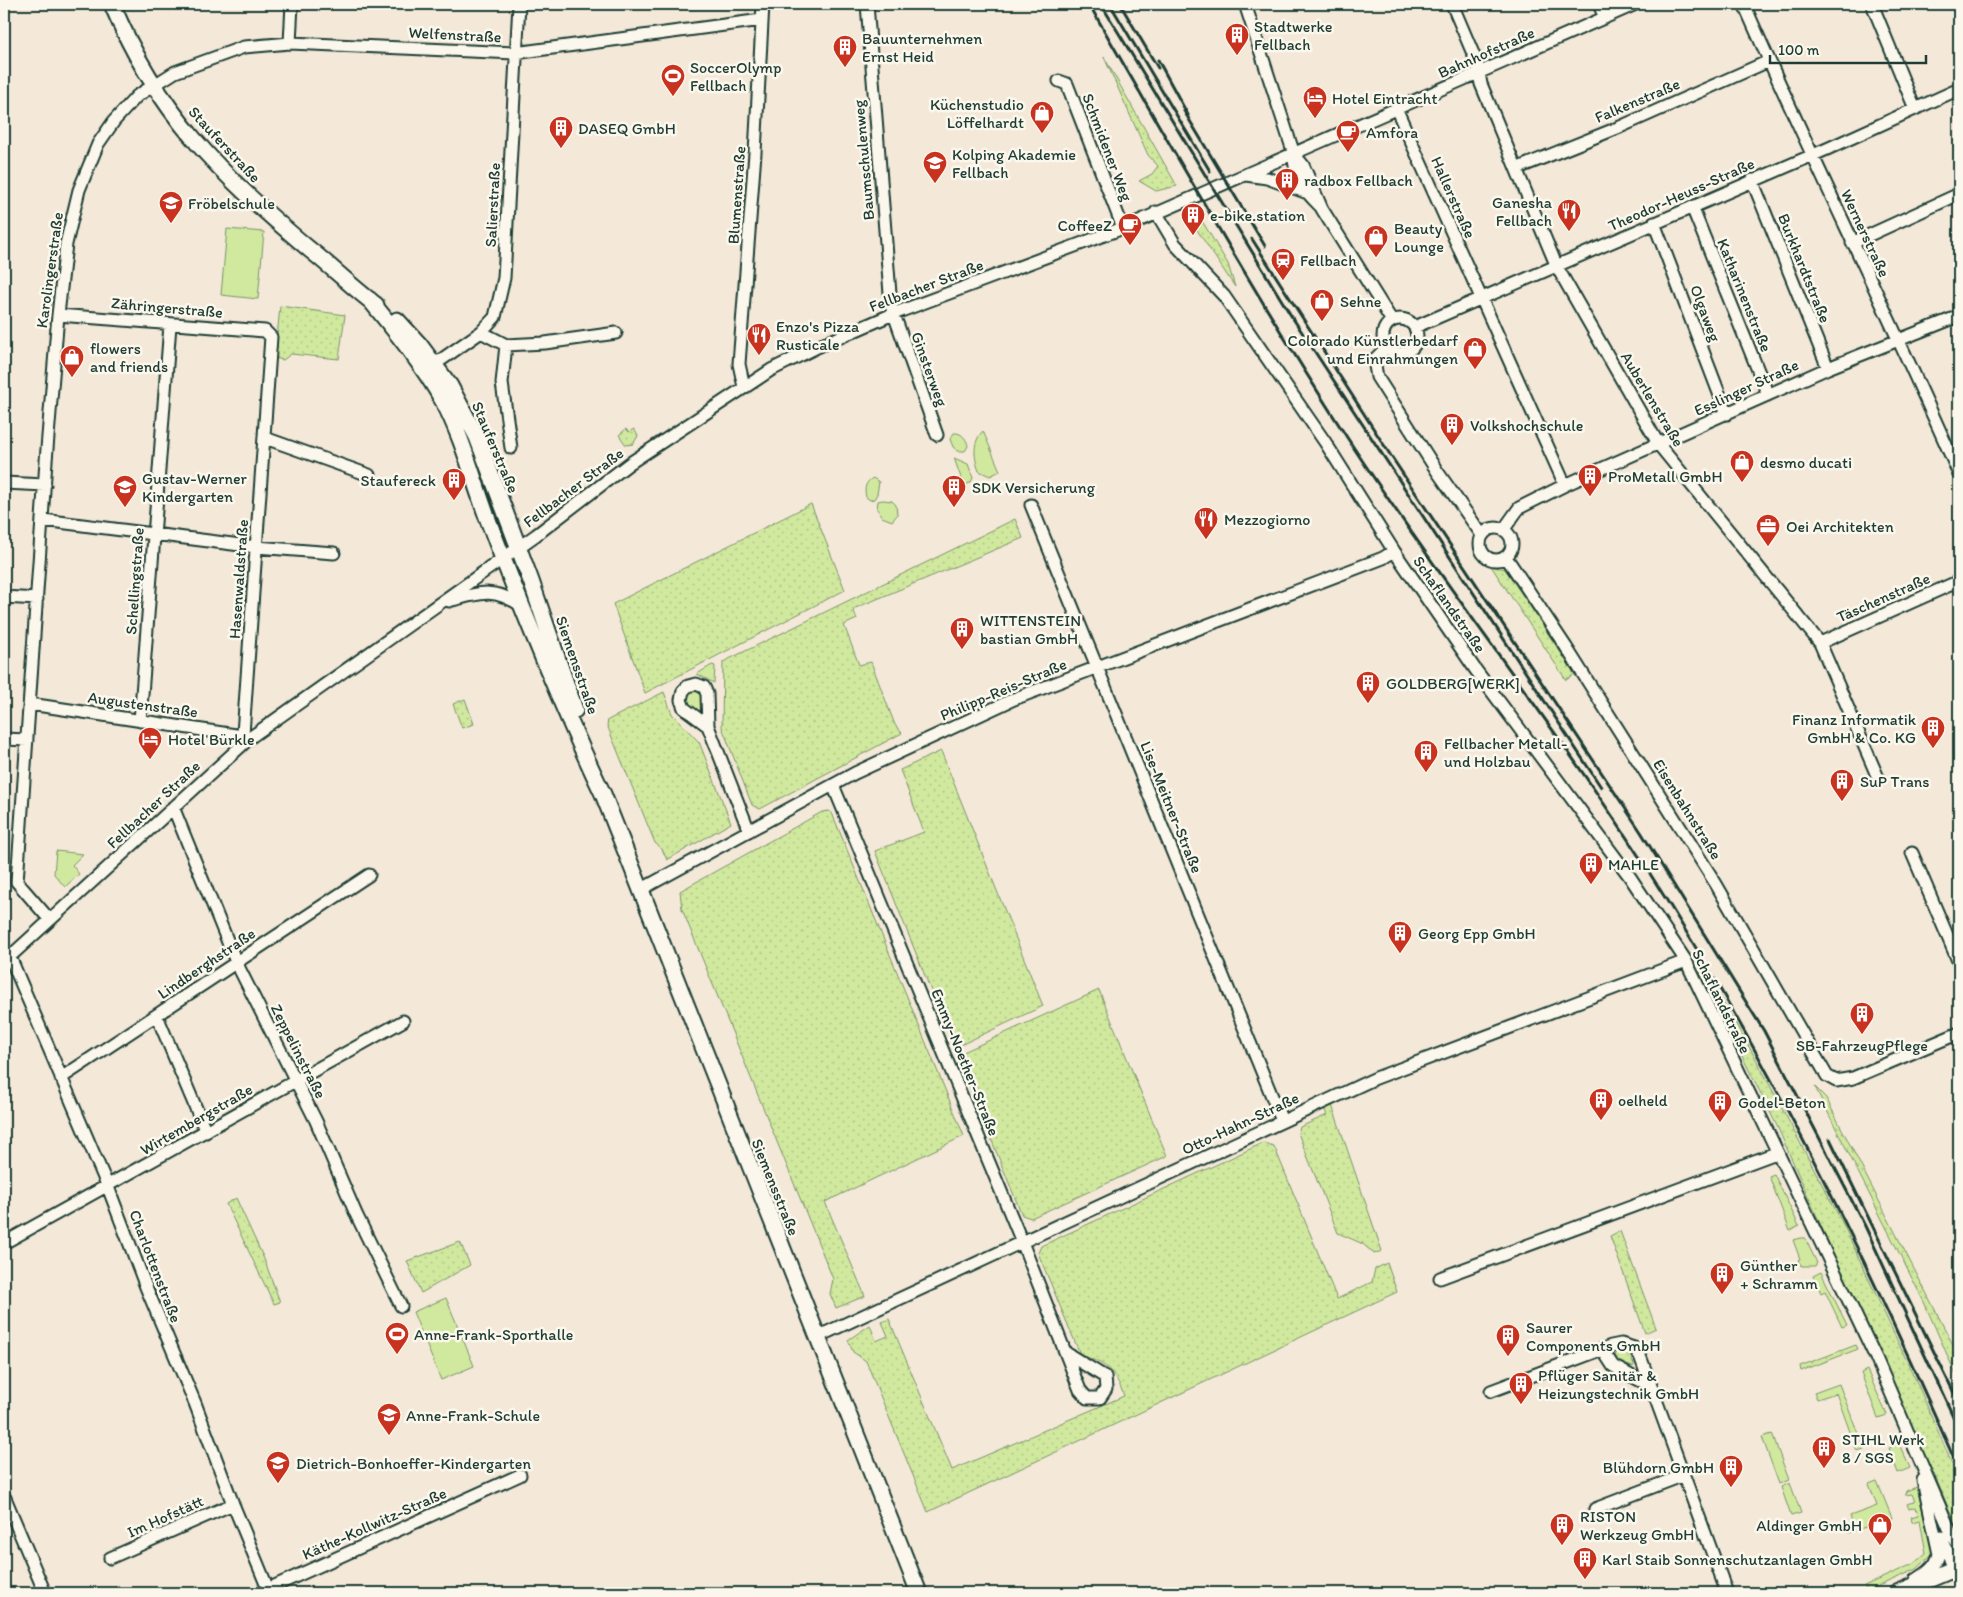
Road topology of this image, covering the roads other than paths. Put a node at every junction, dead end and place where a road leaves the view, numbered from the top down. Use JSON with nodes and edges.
{"nodes":[{"id":1,"x":112,"y":4,"type":"edge"},
{"id":2,"x":292,"y":4,"type":"edge"},
{"id":3,"x":519,"y":4,"type":"edge"},
{"id":4,"x":763,"y":4,"type":"edge"},
{"id":5,"x":867,"y":4,"type":"edge"},
{"id":6,"x":1245,"y":4,"type":"edge"},
{"id":7,"x":1452,"y":4,"type":"edge"},
{"id":8,"x":1599,"y":4,"type":"edge"},
{"id":9,"x":1636,"y":4,"type":"edge"},
{"id":10,"x":1744,"y":4,"type":"edge"},
{"id":11,"x":1872,"y":4,"type":"edge"},
{"id":12,"x":1605,"y":18,"type":"junction"},
{"id":13,"x":762,"y":20,"type":"junction"},
{"id":14,"x":290,"y":43,"type":"junction"},
{"id":15,"x":516,"y":53,"type":"junction"},
{"id":16,"x":1769,"y":60,"type":"junction"},
{"id":17,"x":1480,"y":74,"type":"junction"},
{"id":18,"x":1059,"y":81,"type":"dead end"},
{"id":19,"x":153,"y":85,"type":"junction"},
{"id":20,"x":1959,"y":89,"type":"edge"},
{"id":21,"x":1396,"y":108,"type":"junction"},
{"id":22,"x":1915,"y":109,"type":"junction"},
{"id":23,"x":1294,"y":154,"type":"junction"},
{"id":24,"x":1812,"y":156,"type":"junction"},
{"id":25,"x":1518,"y":168,"type":"junction"},
{"id":26,"x":1244,"y":175,"type":"junction"},
{"id":27,"x":1752,"y":180,"type":"junction"},
{"id":28,"x":1306,"y":192,"type":"junction"},
{"id":29,"x":1959,"y":194,"type":"edge"},
{"id":30,"x":1692,"y":207,"type":"junction"},
{"id":31,"x":1322,"y":209,"type":"junction"},
{"id":32,"x":1156,"y":212,"type":"junction"},
{"id":33,"x":1654,"y":224,"type":"junction"},
{"id":34,"x":1123,"y":228,"type":"junction"},
{"id":35,"x":1852,"y":243,"type":"junction"},
{"id":36,"x":1557,"y":267,"type":"junction"},
{"id":37,"x":1482,"y":298,"type":"junction"},
{"id":38,"x":893,"y":314,"type":"junction"},
{"id":39,"x":58,"y":315,"type":"junction"},
{"id":40,"x":1959,"y":316,"type":"edge"},
{"id":41,"x":1392,"y":321,"type":"junction"},
{"id":42,"x":170,"y":324,"type":"junction"},
{"id":43,"x":1415,"y":328,"type":"junction"},
{"id":44,"x":481,"y":332,"type":"junction"},
{"id":45,"x":616,"y":333,"type":"dead end"},
{"id":46,"x":271,"y":337,"type":"joint"},
{"id":47,"x":1899,"y":338,"type":"junction"},
{"id":48,"x":506,"y":345,"type":"junction"},
{"id":49,"x":1387,"y":347,"type":"junction"},
{"id":50,"x":430,"y":368,"type":"junction"},
{"id":51,"x":1828,"y":368,"type":"junction"},
{"id":52,"x":744,"y":387,"type":"junction"},
{"id":53,"x":1768,"y":395,"type":"junction"},
{"id":54,"x":1727,"y":414,"type":"junction"},
{"id":55,"x":937,"y":435,"type":"dead end"},
{"id":56,"x":265,"y":438,"type":"junction"},
{"id":57,"x":1659,"y":445,"type":"junction"},
{"id":58,"x":511,"y":448,"type":"dead end"},
{"id":59,"x":1959,"y":474,"type":"edge"},
{"id":60,"x":369,"y":475,"type":"dead end"},
{"id":61,"x":4,"y":483,"type":"edge"},
{"id":62,"x":45,"y":485,"type":"junction"},
{"id":63,"x":1565,"y":486,"type":"junction"},
{"id":64,"x":1031,"y":505,"type":"dead end"},
{"id":65,"x":43,"y":520,"type":"junction"},
{"id":66,"x":1504,"y":529,"type":"junction"},
{"id":67,"x":153,"y":534,"type":"junction"},
{"id":68,"x":1482,"y":535,"type":"junction"},
{"id":69,"x":256,"y":547,"type":"junction"},
{"id":70,"x":518,"y":548,"type":"junction"},
{"id":71,"x":1394,"y":551,"type":"junction"},
{"id":72,"x":334,"y":553,"type":"dead end"},
{"id":73,"x":1506,"y":557,"type":"junction"},
{"id":74,"x":503,"y":558,"type":"junction"},
{"id":75,"x":1959,"y":581,"type":"edge"},
{"id":76,"x":4,"y":597,"type":"edge"},
{"id":77,"x":37,"y":599,"type":"junction"},
{"id":78,"x":440,"y":604,"type":"junction"},
{"id":79,"x":523,"y":607,"type":"junction"},
{"id":80,"x":1820,"y":643,"type":"junction"},
{"id":81,"x":1098,"y":666,"type":"junction"},
{"id":82,"x":30,"y":704,"type":"junction"},
{"id":83,"x":140,"y":721,"type":"junction"},
{"id":84,"x":708,"y":726,"type":"dead end"},
{"id":85,"x":247,"y":736,"type":"junction"},
{"id":86,"x":4,"y":739,"type":"edge"},
{"id":87,"x":26,"y":740,"type":"junction"},
{"id":88,"x":1879,"y":780,"type":"dead end"},
{"id":89,"x":833,"y":785,"type":"junction"},
{"id":90,"x":603,"y":794,"type":"junction"},
{"id":91,"x":173,"y":807,"type":"junction"},
{"id":92,"x":749,"y":830,"type":"junction"},
{"id":93,"x":1912,"y":853,"type":"dead end"},
{"id":94,"x":369,"y":875,"type":"dead end"},
{"id":95,"x":640,"y":890,"type":"junction"},
{"id":96,"x":50,"y":920,"type":"junction"},
{"id":97,"x":7,"y":959,"type":"edge"},
{"id":98,"x":1686,"y":960,"type":"junction"},
{"id":99,"x":236,"y":962,"type":"junction"},
{"id":100,"x":1959,"y":963,"type":"edge"},
{"id":101,"x":157,"y":1016,"type":"junction"},
{"id":102,"x":403,"y":1021,"type":"dead end"},
{"id":103,"x":1959,"y":1033,"type":"edge"},
{"id":104,"x":61,"y":1078,"type":"junction"},
{"id":105,"x":295,"y":1081,"type":"junction"},
{"id":106,"x":1282,"y":1122,"type":"junction"},
{"id":107,"x":206,"y":1132,"type":"junction"},
{"id":108,"x":1776,"y":1153,"type":"junction"},
{"id":109,"x":108,"y":1187,"type":"junction"},
{"id":110,"x":1022,"y":1242,"type":"junction"},
{"id":111,"x":4,"y":1243,"type":"edge"},
{"id":112,"x":1440,"y":1278,"type":"dead end"},
{"id":113,"x":401,"y":1306,"type":"dead end"},
{"id":114,"x":817,"y":1337,"type":"junction"},
{"id":115,"x":1602,"y":1349,"type":"junction"},
{"id":116,"x":1066,"y":1353,"type":"dead end"},
{"id":117,"x":1650,"y":1386,"type":"junction"},
{"id":118,"x":1491,"y":1390,"type":"dead end"},
{"id":119,"x":1910,"y":1436,"type":"junction"},
{"id":120,"x":520,"y":1475,"type":"dead end"},
{"id":121,"x":1684,"y":1475,"type":"junction"},
{"id":122,"x":1924,"y":1484,"type":"junction"},
{"id":123,"x":5,"y":1495,"type":"edge"},
{"id":124,"x":233,"y":1504,"type":"junction"},
{"id":125,"x":1595,"y":1509,"type":"dead end"},
{"id":126,"x":1959,"y":1547,"type":"edge"},
{"id":127,"x":110,"y":1558,"type":"dead end"},
{"id":128,"x":1959,"y":1566,"type":"edge"},
{"id":129,"x":268,"y":1589,"type":"joint"},
{"id":130,"x":45,"y":1593,"type":"edge"},
{"id":131,"x":918,"y":1593,"type":"edge"},
{"id":132,"x":1726,"y":1593,"type":"edge"},
{"id":133,"x":1896,"y":1593,"type":"edge"}],
"edges":[{"from":1,"to":19,"type":"main road","name":"Stauferstraße"},
{"from":2,"to":14,"type":"street"},
{"from":3,"to":15,"type":"street","name":"Salierstraße"},
{"from":4,"to":13,"type":"street","name":"Blumenstraße"},
{"from":5,"to":38,"type":"street","name":"Baumschulenweg"},
{"from":6,"to":23,"type":"street"},
{"from":7,"to":17,"type":"street","name":"Auberlenstraße"},
{"from":8,"to":12,"type":"street"},
{"from":9,"to":12,"type":"street","name":"Bahnhofstraße"},
{"from":10,"to":16,"type":"street","name":"Wernerstraße"},
{"from":11,"to":22,"type":"street"},
{"from":12,"to":17,"type":"street","name":"Bahnhofstraße"},
{"from":13,"to":15,"type":"street","name":"Welfenstraße"},
{"from":13,"to":52,"type":"street","name":"Blumenstraße"},
{"from":14,"to":15,"type":"street","name":"Welfenstraße"},
{"from":14,"to":19,"type":"street","name":"Welfenstraße"},
{"from":15,"to":44,"type":"street","name":"Salierstraße"},
{"from":16,"to":24,"type":"street","name":"Wernerstraße"},
{"from":16,"to":25,"type":"street","name":"Falkenstraße"},
{"from":17,"to":21,"type":"street","name":"Bahnhofstraße"},
{"from":17,"to":25,"type":"street","name":"Auberlenstraße"},
{"from":18,"to":34,"type":"street","name":"Schmidener Weg"},
{"from":19,"to":39,"type":"street","name":"Karolingerstraße"},
{"from":19,"to":50,"type":"main road","name":"Stauferstraße"},
{"from":20,"to":22,"type":"street","name":"Theodor-Heuss-Straße"},
{"from":21,"to":23,"type":"street","name":"Bahnhofstraße"},
{"from":21,"to":37,"type":"street","name":"Hallerstraße"},
{"from":22,"to":24,"type":"street","name":"Theodor-Heuss-Straße"},
{"from":23,"to":26,"type":"street","name":"Fellbacher Straße"},
{"from":23,"to":28,"type":"street"},
{"from":23,"to":31,"type":"street"},
{"from":24,"to":27,"type":"street","name":"Theodor-Heuss-Straße"},
{"from":24,"to":35,"type":"street","name":"Wernerstraße"},
{"from":25,"to":36,"type":"street","name":"Auberlenstraße"},
{"from":26,"to":28,"type":"street"},
{"from":26,"to":32,"type":"street","name":"Fellbacher Straße"},
{"from":27,"to":30,"type":"street","name":"Theodor-Heuss-Straße"},
{"from":27,"to":51,"type":"street","name":"Burkhardtstraße"},
{"from":28,"to":31,"type":"street"},
{"from":29,"to":35,"type":"street"},
{"from":30,"to":33,"type":"street","name":"Theodor-Heuss-Straße"},
{"from":30,"to":53,"type":"street","name":"Katharinenstraße"},
{"from":31,"to":41,"type":"street"},
{"from":32,"to":34,"type":"street","name":"Fellbacher Straße"},
{"from":32,"to":71,"type":"street","name":"Schaflandstraße"},
{"from":33,"to":36,"type":"street","name":"Theodor-Heuss-Straße"},
{"from":33,"to":54,"type":"street","name":"Olgaweg"},
{"from":34,"to":38,"type":"street","name":"Fellbacher Straße"},
{"from":35,"to":47,"type":"street","name":"Wernerstraße"},
{"from":36,"to":37,"type":"street","name":"Theodor-Heuss-Straße"},
{"from":36,"to":57,"type":"street","name":"Auberlenstraße"},
{"from":37,"to":43,"type":"street","name":"Theodor-Heuss-Straße"},
{"from":37,"to":63,"type":"street","name":"Hallerstraße"},
{"from":38,"to":52,"type":"street","name":"Fellbacher Straße"},
{"from":38,"to":55,"type":"street","name":"Ginsterweg"},
{"from":39,"to":42,"type":"street","name":"Zähringerstraße"},
{"from":39,"to":62,"type":"street","name":"Karolingerstraße"},
{"from":40,"to":47,"type":"street","name":"Esslinger Straße"},
{"from":41,"to":43,"type":"street"},
{"from":41,"to":49,"type":"street"},
{"from":42,"to":46,"type":"street","name":"Zähringerstraße"},
{"from":42,"to":67,"type":"street","name":"Schellingstraße"},
{"from":43,"to":49,"type":"street"},
{"from":44,"to":48,"type":"street"},
{"from":44,"to":50,"type":"street","name":"Salierstraße"},
{"from":45,"to":48,"type":"street"},
{"from":46,"to":56,"type":"street","name":"Hasenwaldstraße"},
{"from":47,"to":51,"type":"street","name":"Esslinger Straße"},
{"from":47,"to":59,"type":"street","name":"Wernerstraße"},
{"from":48,"to":58,"type":"street"},
{"from":49,"to":68,"type":"street"},
{"from":50,"to":70,"type":"main road","name":"Stauferstraße"},
{"from":50,"to":74,"type":"main road","name":"Stauferstraße"},
{"from":51,"to":53,"type":"street","name":"Esslinger Straße"},
{"from":52,"to":70,"type":"street","name":"Fellbacher Straße"},
{"from":53,"to":54,"type":"street","name":"Esslinger Straße"},
{"from":54,"to":57,"type":"street","name":"Esslinger Straße"},
{"from":56,"to":60,"type":"street"},
{"from":56,"to":69,"type":"street","name":"Hasenwaldstraße"},
{"from":57,"to":63,"type":"street","name":"Esslinger Straße"},
{"from":57,"to":80,"type":"street","name":"Auberlenstraße"},
{"from":61,"to":62,"type":"street"},
{"from":62,"to":65,"type":"street","name":"Karolingerstraße"},
{"from":63,"to":66,"type":"street","name":"Esslinger Straße"},
{"from":64,"to":81,"type":"street","name":"Lise-Meitner-Straße"},
{"from":65,"to":67,"type":"street"},
{"from":65,"to":77,"type":"street","name":"Karolingerstraße"},
{"from":66,"to":68,"type":"street"},
{"from":66,"to":73,"type":"street"},
{"from":67,"to":69,"type":"street"},
{"from":67,"to":83,"type":"street","name":"Schellingstraße"},
{"from":68,"to":73,"type":"street"},
{"from":69,"to":72,"type":"street"},
{"from":69,"to":85,"type":"street","name":"Hasenwaldstraße"},
{"from":70,"to":74,"type":"street","name":"Fellbacher Straße"},
{"from":70,"to":90,"type":"main road","name":"Siemensstraße"},
{"from":71,"to":81,"type":"street","name":"Philipp-Reis-Straße"},
{"from":71,"to":98,"type":"street","name":"Schaflandstraße"},
{"from":73,"to":103,"type":"street","name":"Eisenbahnstraße"},
{"from":74,"to":78,"type":"street","name":"Fellbacher Straße"},
{"from":74,"to":79,"type":"main road","name":"Siemensstraße"},
{"from":75,"to":80,"type":"street","name":"Täschenstraße"},
{"from":76,"to":77,"type":"street"},
{"from":77,"to":82,"type":"street","name":"Karolingerstraße"},
{"from":78,"to":79,"type":"street"},
{"from":78,"to":85,"type":"street","name":"Fellbacher Straße"},
{"from":79,"to":90,"type":"main road","name":"Siemensstraße"},
{"from":80,"to":88,"type":"street","name":"Auberlenstraße"},
{"from":81,"to":89,"type":"street","name":"Philipp-Reis-Straße"},
{"from":81,"to":106,"type":"street","name":"Lise-Meitner-Straße"},
{"from":82,"to":83,"type":"street","name":"Augustenstraße"},
{"from":82,"to":87,"type":"street","name":"Karolingerstraße"},
{"from":83,"to":85,"type":"street","name":"Augustenstraße"},
{"from":84,"to":92,"type":"street"},
{"from":85,"to":91,"type":"street","name":"Fellbacher Straße"},
{"from":86,"to":87,"type":"street"},
{"from":87,"to":96,"type":"street","name":"Karolingerstraße"},
{"from":89,"to":92,"type":"street","name":"Philipp-Reis-Straße"},
{"from":89,"to":110,"type":"street","name":"Emmy-Noether-Straße"},
{"from":90,"to":95,"type":"main road","name":"Siemensstraße"},
{"from":91,"to":96,"type":"street","name":"Fellbacher Straße"},
{"from":91,"to":99,"type":"street","name":"Zeppelinstraße"},
{"from":92,"to":95,"type":"street","name":"Philipp-Reis-Straße"},
{"from":93,"to":100,"type":"street"},
{"from":94,"to":99,"type":"street","name":"Lindberghstraße"},
{"from":95,"to":114,"type":"main road","name":"Siemensstraße"},
{"from":96,"to":97,"type":"street","name":"Fellbacher Straße"},
{"from":97,"to":104,"type":"street","name":"Charlottenstraße"},
{"from":98,"to":106,"type":"street","name":"Otto-Hahn-Straße"},
{"from":98,"to":108,"type":"street","name":"Schaflandstraße"},
{"from":99,"to":101,"type":"street","name":"Lindberghstraße"},
{"from":99,"to":105,"type":"street","name":"Zeppelinstraße"},
{"from":101,"to":104,"type":"street","name":"Lindberghstraße"},
{"from":101,"to":107,"type":"street"},
{"from":102,"to":105,"type":"street","name":"Wirtembergstraße"},
{"from":104,"to":109,"type":"street","name":"Charlottenstraße"},
{"from":105,"to":107,"type":"street","name":"Wirtembergstraße"},
{"from":105,"to":113,"type":"street","name":"Zeppelinstraße"},
{"from":106,"to":110,"type":"street","name":"Otto-Hahn-Straße"},
{"from":107,"to":109,"type":"street","name":"Wirtembergstraße"},
{"from":108,"to":112,"type":"street"},
{"from":108,"to":119,"type":"street","name":"Schaflandstraße"},
{"from":109,"to":111,"type":"street","name":"Wirtembergstraße"},
{"from":109,"to":124,"type":"street","name":"Charlottenstraße"},
{"from":110,"to":114,"type":"street","name":"Otto-Hahn-Straße"},
{"from":110,"to":116,"type":"street","name":"Emmy-Noether-Straße"},
{"from":114,"to":131,"type":"main road","name":"Siemensstraße"},
{"from":115,"to":117,"type":"street"},
{"from":115,"to":117,"type":"street"},
{"from":115,"to":118,"type":"street"},
{"from":117,"to":121,"type":"street"},
{"from":119,"to":122,"type":"street","name":"Schaflandstraße"},
{"from":119,"to":126,"type":"street","name":"Schaflandstraße"},
{"from":120,"to":129,"type":"street","name":"Käthe-Kollwitz-Straße"},
{"from":121,"to":125,"type":"street"},
{"from":121,"to":132,"type":"street"},
{"from":122,"to":128,"type":"street","name":"Schaflandstraße"},
{"from":122,"to":133,"type":"street","name":"Schaflandstraße"},
{"from":123,"to":130,"type":"street"},
{"from":124,"to":127,"type":"street","name":"Im Hofstätt"},
{"from":124,"to":129,"type":"street","name":"Charlottenstraße"},
{"from":128,"to":133,"type":"main road"}]}
